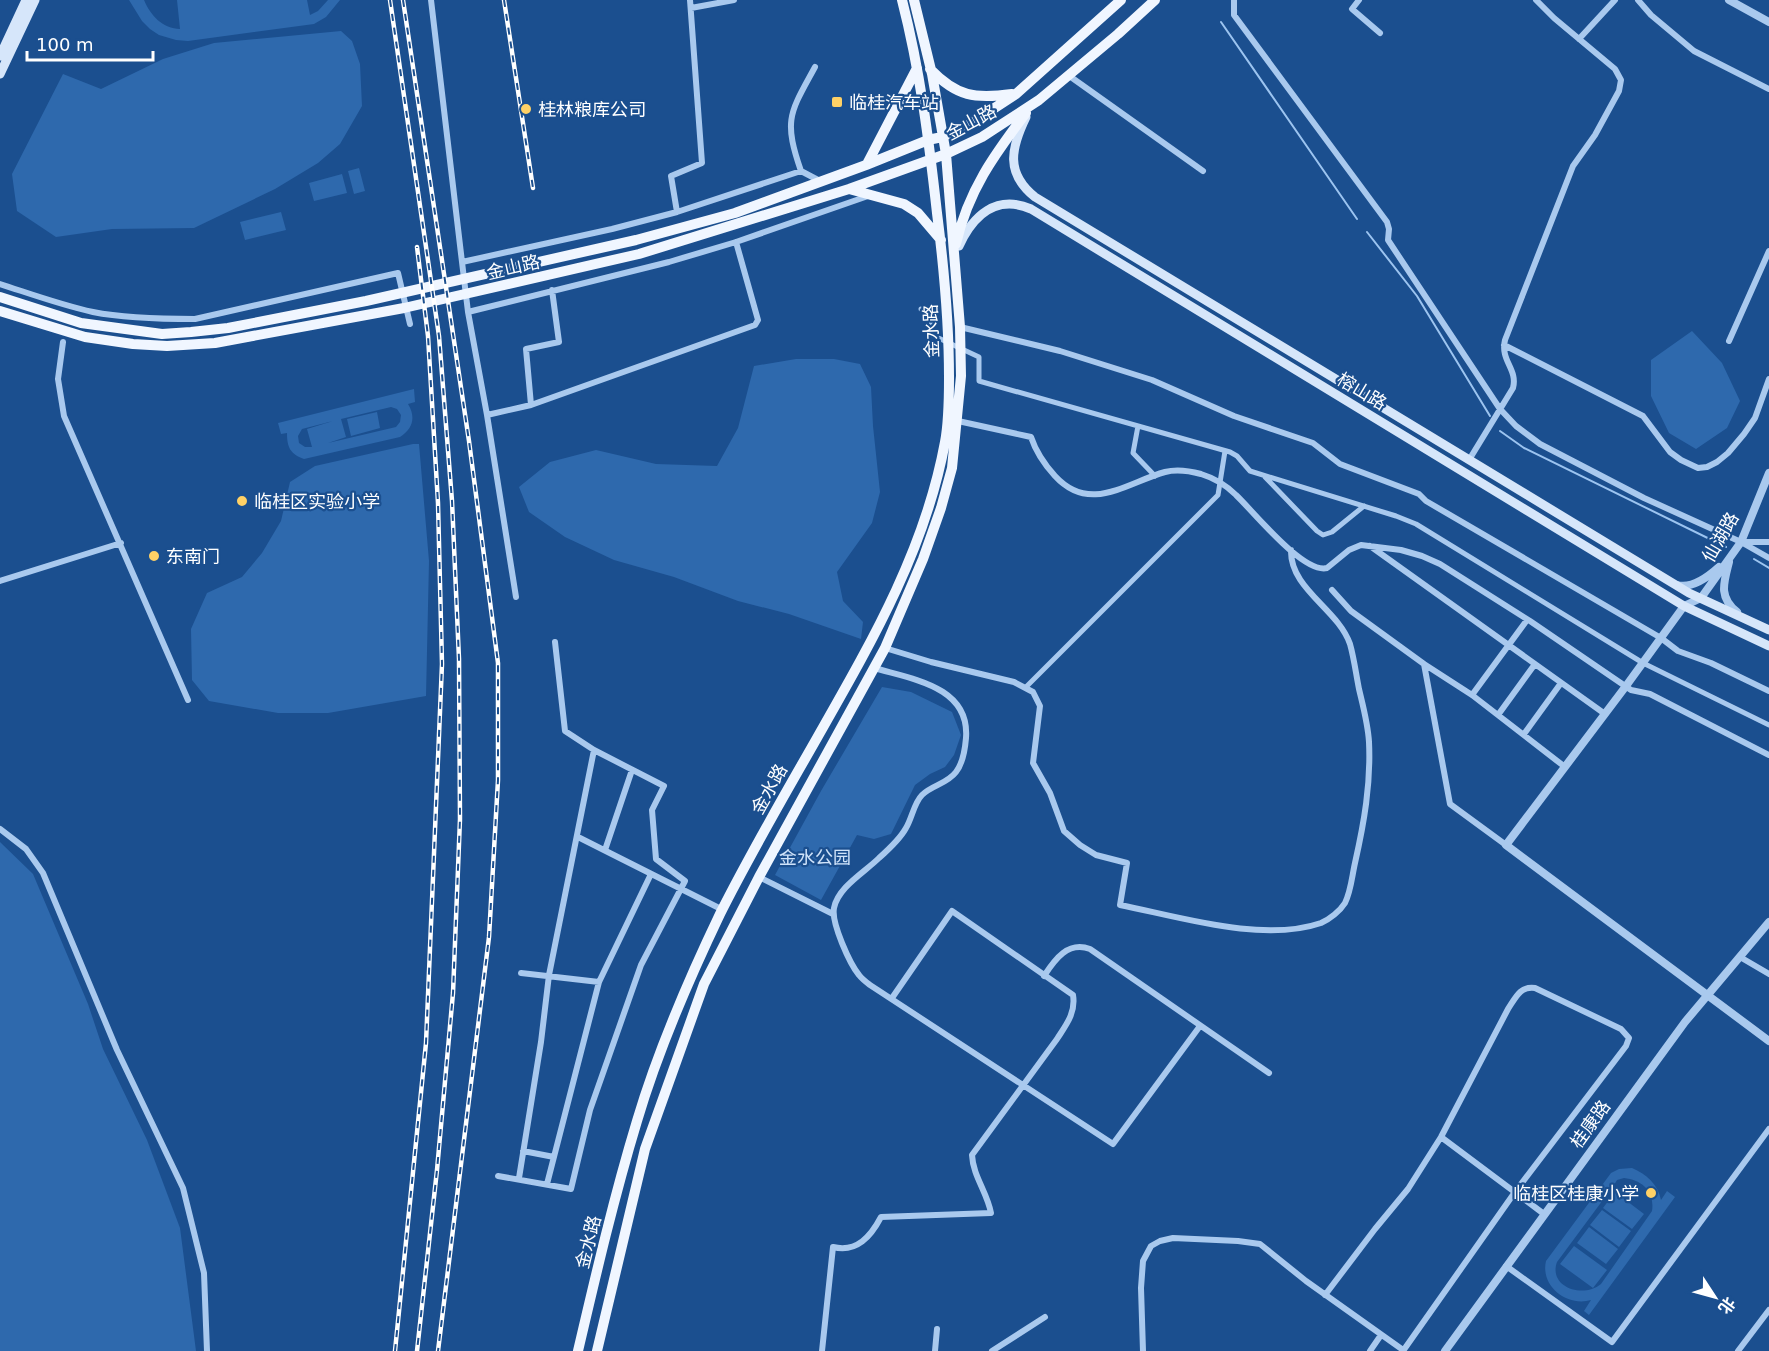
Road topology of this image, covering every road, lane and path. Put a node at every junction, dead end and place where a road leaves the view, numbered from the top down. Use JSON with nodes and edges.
{"nodes":[{"id":1,"x":26,"y":0,"type":"edge"},
{"id":2,"x":35,"y":0,"type":"edge"},
{"id":3,"x":431,"y":0,"type":"edge"},
{"id":4,"x":690,"y":0,"type":"edge"},
{"id":5,"x":734,"y":0,"type":"edge"},
{"id":6,"x":902,"y":0,"type":"edge"},
{"id":7,"x":914,"y":0,"type":"edge"},
{"id":8,"x":1121,"y":0,"type":"edge"},
{"id":9,"x":1155,"y":0,"type":"edge"},
{"id":10,"x":1234,"y":0,"type":"edge"},
{"id":11,"x":1359,"y":0,"type":"edge"},
{"id":12,"x":1536,"y":0,"type":"edge"},
{"id":13,"x":1615,"y":0,"type":"edge"},
{"id":14,"x":1638,"y":0,"type":"edge"},
{"id":15,"x":1729,"y":0,"type":"edge"},
{"id":16,"x":691,"y":8,"type":"junction"},
{"id":17,"x":912,"y":16,"type":"junction"},
{"id":18,"x":1769,"y":22,"type":"edge"},
{"id":19,"x":1380,"y":33,"type":"dead end"},
{"id":20,"x":1578,"y":39,"type":"junction"},
{"id":21,"x":0,"y":56,"type":"edge"},
{"id":22,"x":815,"y":67,"type":"dead end"},
{"id":23,"x":917,"y":68,"type":"junction"},
{"id":24,"x":930,"y":69,"type":"junction"},
{"id":25,"x":0,"y":74,"type":"edge"},
{"id":26,"x":1068,"y":75,"type":"junction"},
{"id":27,"x":1769,"y":88,"type":"edge"},
{"id":28,"x":1016,"y":94,"type":"junction"},
{"id":29,"x":1032,"y":105,"type":"junction"},
{"id":30,"x":942,"y":137,"type":"junction"},
{"id":31,"x":928,"y":140,"type":"junction"},
{"id":32,"x":946,"y":154,"type":"junction"},
{"id":33,"x":930,"y":159,"type":"junction"},
{"id":34,"x":867,"y":164,"type":"junction"},
{"id":35,"x":801,"y":171,"type":"junction"},
{"id":36,"x":1203,"y":171,"type":"dead end"},
{"id":37,"x":820,"y":181,"type":"junction"},
{"id":38,"x":849,"y":189,"type":"junction"},
{"id":39,"x":872,"y":195,"type":"junction"},
{"id":40,"x":677,"y":212,"type":"junction"},
{"id":41,"x":941,"y":241,"type":"junction"},
{"id":42,"x":736,"y":242,"type":"junction"},
{"id":43,"x":1769,"y":251,"type":"edge"},
{"id":44,"x":954,"y":256,"type":"junction"},
{"id":45,"x":462,"y":262,"type":"junction"},
{"id":46,"x":0,"y":284,"type":"edge"},
{"id":47,"x":552,"y":290,"type":"junction"},
{"id":48,"x":0,"y":297,"type":"edge"},
{"id":49,"x":921,"y":309,"type":"dead end"},
{"id":50,"x":0,"y":311,"type":"edge"},
{"id":51,"x":468,"y":312,"type":"junction"},
{"id":52,"x":410,"y":324,"type":"dead end"},
{"id":53,"x":960,"y":327,"type":"junction"},
{"id":54,"x":1729,"y":341,"type":"dead end"},
{"id":55,"x":63,"y":342,"type":"dead end"},
{"id":56,"x":1504,"y":345,"type":"junction"},
{"id":57,"x":1769,"y":379,"type":"edge"},
{"id":58,"x":531,"y":405,"type":"junction"},
{"id":59,"x":1500,"y":409,"type":"junction"},
{"id":60,"x":487,"y":414,"type":"junction"},
{"id":61,"x":958,"y":421,"type":"junction"},
{"id":62,"x":1138,"y":426,"type":"junction"},
{"id":63,"x":1225,"y":451,"type":"junction"},
{"id":64,"x":1468,"y":460,"type":"junction"},
{"id":65,"x":1769,"y":473,"type":"edge"},
{"id":66,"x":1155,"y":476,"type":"junction"},
{"id":67,"x":1264,"y":476,"type":"junction"},
{"id":68,"x":1220,"y":482,"type":"junction"},
{"id":69,"x":1364,"y":506,"type":"junction"},
{"id":70,"x":1741,"y":542,"type":"junction"},
{"id":71,"x":1769,"y":542,"type":"edge"},
{"id":72,"x":120,"y":543,"type":"junction"},
{"id":73,"x":1369,"y":546,"type":"junction"},
{"id":74,"x":1292,"y":550,"type":"junction"},
{"id":75,"x":1730,"y":557,"type":"junction"},
{"id":76,"x":1769,"y":558,"type":"edge"},
{"id":77,"x":0,"y":581,"type":"edge"},
{"id":78,"x":1674,"y":584,"type":"junction"},
{"id":79,"x":1332,"y":590,"type":"dead end"},
{"id":80,"x":516,"y":597,"type":"dead end"},
{"id":81,"x":1701,"y":598,"type":"junction"},
{"id":82,"x":1672,"y":599,"type":"junction"},
{"id":83,"x":1684,"y":606,"type":"junction"},
{"id":84,"x":1700,"y":614,"type":"junction"},
{"id":85,"x":1675,"y":617,"type":"junction"},
{"id":86,"x":1744,"y":618,"type":"junction"},
{"id":87,"x":1527,"y":620,"type":"junction"},
{"id":88,"x":1769,"y":630,"type":"edge"},
{"id":89,"x":1661,"y":638,"type":"junction"},
{"id":90,"x":555,"y":642,"type":"dead end"},
{"id":91,"x":1509,"y":645,"type":"junction"},
{"id":92,"x":1769,"y":646,"type":"edge"},
{"id":93,"x":885,"y":648,"type":"junction"},
{"id":94,"x":1643,"y":663,"type":"junction"},
{"id":95,"x":1424,"y":664,"type":"junction"},
{"id":96,"x":1535,"y":664,"type":"junction"},
{"id":97,"x":874,"y":668,"type":"junction"},
{"id":98,"x":1561,"y":683,"type":"junction"},
{"id":99,"x":1626,"y":686,"type":"junction"},
{"id":100,"x":1026,"y":687,"type":"junction"},
{"id":101,"x":1769,"y":691,"type":"edge"},
{"id":102,"x":1473,"y":695,"type":"junction"},
{"id":103,"x":188,"y":700,"type":"dead end"},
{"id":104,"x":1605,"y":714,"type":"junction"},
{"id":105,"x":1498,"y":715,"type":"junction"},
{"id":106,"x":1769,"y":725,"type":"edge"},
{"id":107,"x":1524,"y":734,"type":"junction"},
{"id":108,"x":594,"y":750,"type":"junction"},
{"id":109,"x":1769,"y":754,"type":"edge"},
{"id":110,"x":1565,"y":766,"type":"junction"},
{"id":111,"x":632,"y":770,"type":"junction"},
{"id":112,"x":0,"y":829,"type":"edge"},
{"id":113,"x":578,"y":837,"type":"junction"},
{"id":114,"x":1506,"y":845,"type":"junction"},
{"id":115,"x":604,"y":850,"type":"junction"},
{"id":116,"x":651,"y":874,"type":"junction"},
{"id":117,"x":759,"y":877,"type":"junction"},
{"id":118,"x":682,"y":889,"type":"junction"},
{"id":119,"x":723,"y":910,"type":"junction"},
{"id":120,"x":833,"y":914,"type":"junction"},
{"id":121,"x":1769,"y":922,"type":"edge"},
{"id":122,"x":1740,"y":957,"type":"junction"},
{"id":123,"x":521,"y":973,"type":"dead end"},
{"id":124,"x":1769,"y":974,"type":"edge"},
{"id":125,"x":549,"y":975,"type":"junction"},
{"id":126,"x":1044,"y":976,"type":"junction"},
{"id":127,"x":599,"y":982,"type":"junction"},
{"id":128,"x":1709,"y":995,"type":"junction"},
{"id":129,"x":892,"y":998,"type":"junction"},
{"id":130,"x":1200,"y":1026,"type":"junction"},
{"id":131,"x":1769,"y":1041,"type":"edge"},
{"id":132,"x":1269,"y":1073,"type":"dead end"},
{"id":133,"x":1022,"y":1085,"type":"junction"},
{"id":134,"x":1769,"y":1129,"type":"edge"},
{"id":135,"x":1441,"y":1137,"type":"junction"},
{"id":136,"x":523,"y":1152,"type":"junction"},
{"id":137,"x":554,"y":1157,"type":"junction"},
{"id":138,"x":498,"y":1176,"type":"dead end"},
{"id":139,"x":519,"y":1178,"type":"junction"},
{"id":140,"x":547,"y":1184,"type":"junction"},
{"id":141,"x":1515,"y":1192,"type":"junction"},
{"id":142,"x":1544,"y":1214,"type":"junction"},
{"id":143,"x":1506,"y":1266,"type":"junction"},
{"id":144,"x":1325,"y":1295,"type":"junction"},
{"id":145,"x":1769,"y":1310,"type":"edge"},
{"id":146,"x":1045,"y":1317,"type":"dead end"},
{"id":147,"x":937,"y":1329,"type":"dead end"},
{"id":148,"x":1381,"y":1335,"type":"junction"},
{"id":149,"x":207,"y":1351,"type":"edge"},
{"id":150,"x":578,"y":1351,"type":"edge"},
{"id":151,"x":597,"y":1351,"type":"edge"},
{"id":152,"x":822,"y":1351,"type":"edge"},
{"id":153,"x":935,"y":1351,"type":"edge"},
{"id":154,"x":992,"y":1351,"type":"edge"},
{"id":155,"x":1143,"y":1351,"type":"edge"},
{"id":156,"x":1370,"y":1351,"type":"edge"},
{"id":157,"x":1403,"y":1351,"type":"edge"},
{"id":158,"x":1445,"y":1351,"type":"edge"},
{"id":159,"x":1738,"y":1351,"type":"edge"}],
"edges":[{"from":1,"to":21,"type":"main road"},
{"from":2,"to":25,"type":"main road"},
{"from":3,"to":45,"type":"street"},
{"from":4,"to":16,"type":"street"},
{"from":5,"to":16,"type":"street"},
{"from":6,"to":17,"type":"main road"},
{"from":7,"to":17,"type":"main road"},
{"from":8,"to":28,"type":"main road","name":"金山路"},
{"from":9,"to":26,"type":"main road"},
{"from":10,"to":59,"type":"street"},
{"from":11,"to":19,"type":"street"},
{"from":12,"to":20,"type":"street"},
{"from":13,"to":20,"type":"street"},
{"from":14,"to":27,"type":"street"},
{"from":15,"to":18,"type":"street"},
{"from":16,"to":40,"type":"street"},
{"from":17,"to":23,"type":"main road","name":"金水路"},
{"from":17,"to":24,"type":"main road","name":"金水路"},
{"from":20,"to":56,"type":"street"},
{"from":22,"to":35,"type":"street"},
{"from":23,"to":31,"type":"main road","name":"金水路"},
{"from":23,"to":34,"type":"main road"},
{"from":24,"to":28,"type":"main road"},
{"from":24,"to":30,"type":"main road","name":"金水路"},
{"from":26,"to":29,"type":"main road"},
{"from":26,"to":36,"type":"street"},
{"from":28,"to":30,"type":"main road","name":"金山路"},
{"from":29,"to":32,"type":"main road","name":"金山路"},
{"from":29,"to":44,"type":"main road"},
{"from":29,"to":64,"type":"main road","name":"榕山路"},
{"from":30,"to":31,"type":"main road","name":"金山路"},
{"from":30,"to":32,"type":"main road","name":"金水路"},
{"from":31,"to":33,"type":"main road","name":"金水路"},
{"from":31,"to":34,"type":"main road","name":"金山路"},
{"from":32,"to":33,"type":"main road","name":"金山路"},
{"from":32,"to":44,"type":"main road","name":"金水路"},
{"from":33,"to":38,"type":"main road","name":"金山路"},
{"from":33,"to":41,"type":"main road","name":"金水路"},
{"from":34,"to":37,"type":"main road","name":"金山路"},
{"from":35,"to":37,"type":"street"},
{"from":35,"to":40,"type":"street"},
{"from":37,"to":48,"type":"main road","name":"金山路"},
{"from":38,"to":39,"type":"main road"},
{"from":38,"to":50,"type":"main road","name":"金山路"},
{"from":39,"to":41,"type":"main road"},
{"from":39,"to":42,"type":"street"},
{"from":40,"to":45,"type":"street"},
{"from":41,"to":119,"type":"main road","name":"金水路"},
{"from":42,"to":47,"type":"street"},
{"from":42,"to":58,"type":"street"},
{"from":43,"to":54,"type":"street"},
{"from":44,"to":53,"type":"main road","name":"金水路"},
{"from":44,"to":82,"type":"main road","name":"榕山路"},
{"from":45,"to":51,"type":"street"},
{"from":46,"to":52,"type":"street"},
{"from":47,"to":51,"type":"street"},
{"from":47,"to":58,"type":"street"},
{"from":49,"to":62,"type":"street"},
{"from":51,"to":60,"type":"street"},
{"from":53,"to":61,"type":"main road","name":"金水路"},
{"from":53,"to":89,"type":"street"},
{"from":55,"to":72,"type":"street"},
{"from":56,"to":57,"type":"street"},
{"from":56,"to":59,"type":"street"},
{"from":58,"to":60,"type":"street"},
{"from":59,"to":64,"type":"street"},
{"from":59,"to":70,"type":"street"},
{"from":60,"to":80,"type":"street"},
{"from":61,"to":66,"type":"street"},
{"from":61,"to":93,"type":"main road","name":"金水路"},
{"from":62,"to":63,"type":"street"},
{"from":62,"to":66,"type":"street"},
{"from":63,"to":67,"type":"street"},
{"from":63,"to":68,"type":"street"},
{"from":64,"to":78,"type":"main road","name":"榕山路"},
{"from":65,"to":70,"type":"street","name":"仙湖路"},
{"from":66,"to":68,"type":"street"},
{"from":67,"to":69,"type":"street"},
{"from":67,"to":69,"type":"street"},
{"from":68,"to":74,"type":"street"},
{"from":68,"to":100,"type":"street"},
{"from":69,"to":94,"type":"street"},
{"from":70,"to":71,"type":"street"},
{"from":70,"to":75,"type":"street","name":"仙湖路"},
{"from":70,"to":76,"type":"street"},
{"from":72,"to":77,"type":"street"},
{"from":72,"to":103,"type":"street"},
{"from":73,"to":74,"type":"street"},
{"from":73,"to":87,"type":"street"},
{"from":73,"to":91,"type":"street"},
{"from":74,"to":100,"type":"street"},
{"from":75,"to":78,"type":"street"},
{"from":75,"to":81,"type":"street","name":"仙湖路"},
{"from":75,"to":86,"type":"street"},
{"from":78,"to":81,"type":"main road","name":"榕山路"},
{"from":79,"to":95,"type":"street"},
{"from":81,"to":83,"type":"street","name":"仙湖路"},
{"from":81,"to":86,"type":"main road","name":"榕山路"},
{"from":82,"to":83,"type":"main road","name":"榕山路"},
{"from":82,"to":85,"type":"street"},
{"from":83,"to":84,"type":"main road","name":"榕山路"},
{"from":83,"to":85,"type":"street"},
{"from":84,"to":85,"type":"street"},
{"from":84,"to":92,"type":"main road","name":"榕山路"},
{"from":85,"to":89,"type":"street"},
{"from":86,"to":88,"type":"main road","name":"榕山路"},
{"from":87,"to":91,"type":"street"},
{"from":87,"to":99,"type":"street"},
{"from":89,"to":94,"type":"street"},
{"from":89,"to":101,"type":"street"},
{"from":90,"to":108,"type":"street"},
{"from":91,"to":96,"type":"street"},
{"from":91,"to":102,"type":"street"},
{"from":93,"to":97,"type":"main road","name":"金水路"},
{"from":93,"to":100,"type":"street"},
{"from":94,"to":99,"type":"street"},
{"from":94,"to":106,"type":"street"},
{"from":95,"to":102,"type":"street"},
{"from":95,"to":114,"type":"street"},
{"from":96,"to":98,"type":"street"},
{"from":96,"to":105,"type":"street"},
{"from":97,"to":117,"type":"main road","name":"金水路"},
{"from":97,"to":120,"type":"street"},
{"from":98,"to":104,"type":"street"},
{"from":98,"to":107,"type":"street"},
{"from":99,"to":104,"type":"street"},
{"from":99,"to":109,"type":"street"},
{"from":102,"to":105,"type":"street"},
{"from":104,"to":110,"type":"street"},
{"from":105,"to":107,"type":"street"},
{"from":107,"to":110,"type":"street"},
{"from":108,"to":111,"type":"street"},
{"from":108,"to":113,"type":"street"},
{"from":110,"to":114,"type":"street"},
{"from":111,"to":115,"type":"street"},
{"from":111,"to":118,"type":"street"},
{"from":112,"to":149,"type":"street"},
{"from":113,"to":115,"type":"street"},
{"from":113,"to":125,"type":"street"},
{"from":114,"to":128,"type":"street"},
{"from":115,"to":116,"type":"street"},
{"from":116,"to":118,"type":"street"},
{"from":116,"to":127,"type":"street"},
{"from":117,"to":120,"type":"street"},
{"from":117,"to":151,"type":"main road","name":"金水路"},
{"from":118,"to":119,"type":"street"},
{"from":118,"to":140,"type":"street"},
{"from":119,"to":150,"type":"main road","name":"金水路"},
{"from":120,"to":129,"type":"street"},
{"from":121,"to":122,"type":"street","name":"桂康路"},
{"from":122,"to":124,"type":"street"},
{"from":122,"to":128,"type":"street","name":"桂康路"},
{"from":123,"to":125,"type":"street"},
{"from":125,"to":127,"type":"street"},
{"from":125,"to":136,"type":"street"},
{"from":126,"to":129,"type":"street"},
{"from":126,"to":130,"type":"street"},
{"from":126,"to":133,"type":"street"},
{"from":127,"to":137,"type":"street"},
{"from":128,"to":131,"type":"street"},
{"from":128,"to":142,"type":"street","name":"桂康路"},
{"from":129,"to":133,"type":"street"},
{"from":130,"to":132,"type":"street"},
{"from":130,"to":133,"type":"street"},
{"from":133,"to":152,"type":"street"},
{"from":134,"to":143,"type":"street"},
{"from":135,"to":141,"type":"street"},
{"from":135,"to":141,"type":"street"},
{"from":135,"to":144,"type":"street"},
{"from":136,"to":137,"type":"street"},
{"from":136,"to":139,"type":"street"},
{"from":137,"to":140,"type":"street"},
{"from":138,"to":139,"type":"street"},
{"from":139,"to":140,"type":"street"},
{"from":141,"to":142,"type":"street"},
{"from":141,"to":157,"type":"street"},
{"from":142,"to":143,"type":"street","name":"桂康路"},
{"from":143,"to":158,"type":"street","name":"桂康路"},
{"from":144,"to":148,"type":"street"},
{"from":144,"to":155,"type":"street"},
{"from":145,"to":159,"type":"street"},
{"from":146,"to":154,"type":"street"},
{"from":147,"to":153,"type":"street"},
{"from":148,"to":156,"type":"street"},
{"from":148,"to":157,"type":"street"}]}
